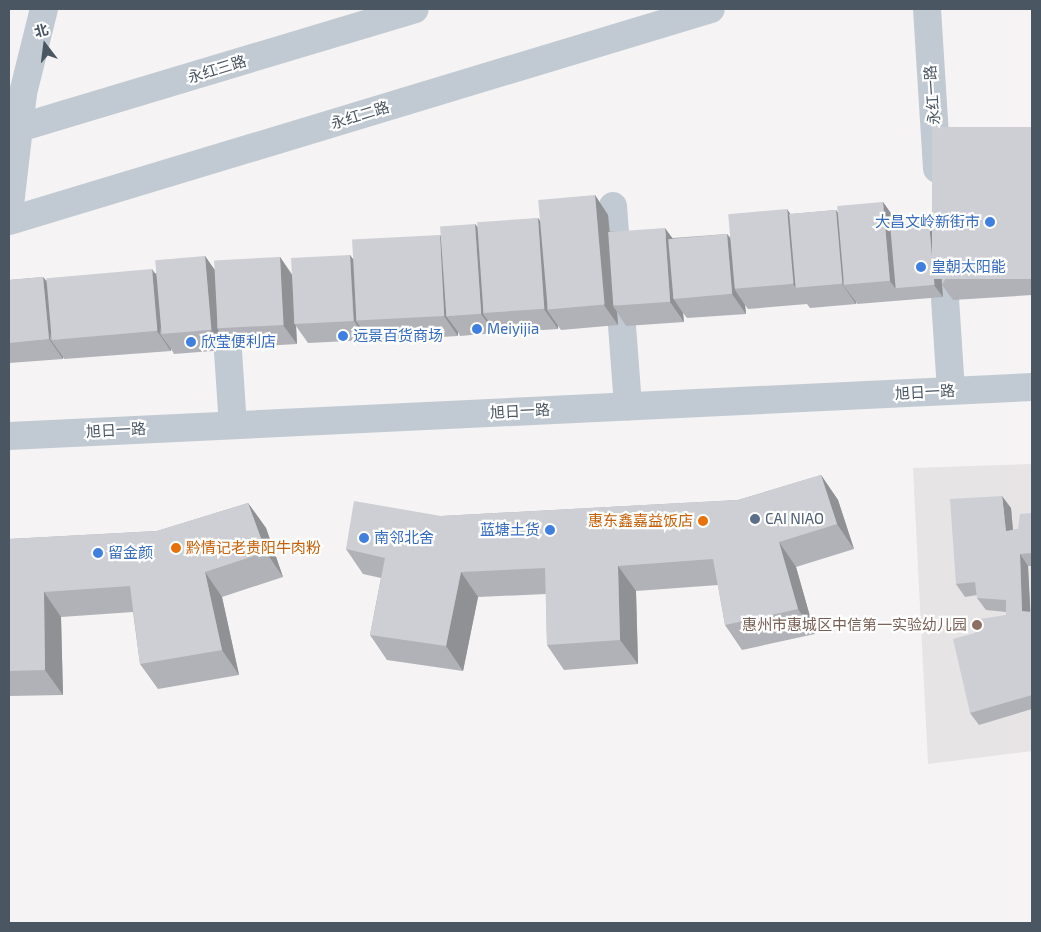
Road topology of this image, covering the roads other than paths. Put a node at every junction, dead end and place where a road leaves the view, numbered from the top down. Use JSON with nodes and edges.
{"nodes":[{"id":1,"x":44,"y":9,"type":"edge"},
{"id":2,"x":415,"y":9,"type":"edge"},
{"id":3,"x":712,"y":9,"type":"edge"},
{"id":4,"x":927,"y":9,"type":"edge"},
{"id":5,"x":19,"y":128,"type":"junction"},
{"id":6,"x":939,"y":195,"type":"edge"},
{"id":7,"x":613,"y":206,"type":"dead end"},
{"id":8,"x":9,"y":214,"type":"edge"},
{"id":9,"x":9,"y":221,"type":"edge"},
{"id":10,"x":940,"y":224,"type":"edge"},
{"id":11,"x":224,"y":280,"type":"edge"},
{"id":12,"x":1032,"y":387,"type":"edge"},
{"id":13,"x":951,"y":390,"type":"junction"},
{"id":14,"x":628,"y":406,"type":"junction"},
{"id":15,"x":233,"y":425,"type":"junction"},
{"id":16,"x":9,"y":436,"type":"edge"}],
"edges":[{"from":1,"to":5,"type":"street"},
{"from":2,"to":5,"type":"street","name":"永红三路"},
{"from":3,"to":9,"type":"street","name":"永红二路"},
{"from":4,"to":6,"type":"street","name":"永红一路"},
{"from":5,"to":8,"type":"street"},
{"from":7,"to":14,"type":"street"},
{"from":10,"to":13,"type":"street"},
{"from":11,"to":15,"type":"street"},
{"from":12,"to":13,"type":"street","name":"旭日一路"},
{"from":13,"to":14,"type":"street","name":"旭日一路"},
{"from":14,"to":15,"type":"street","name":"旭日一路"},
{"from":15,"to":16,"type":"street","name":"旭日一路"}]}
